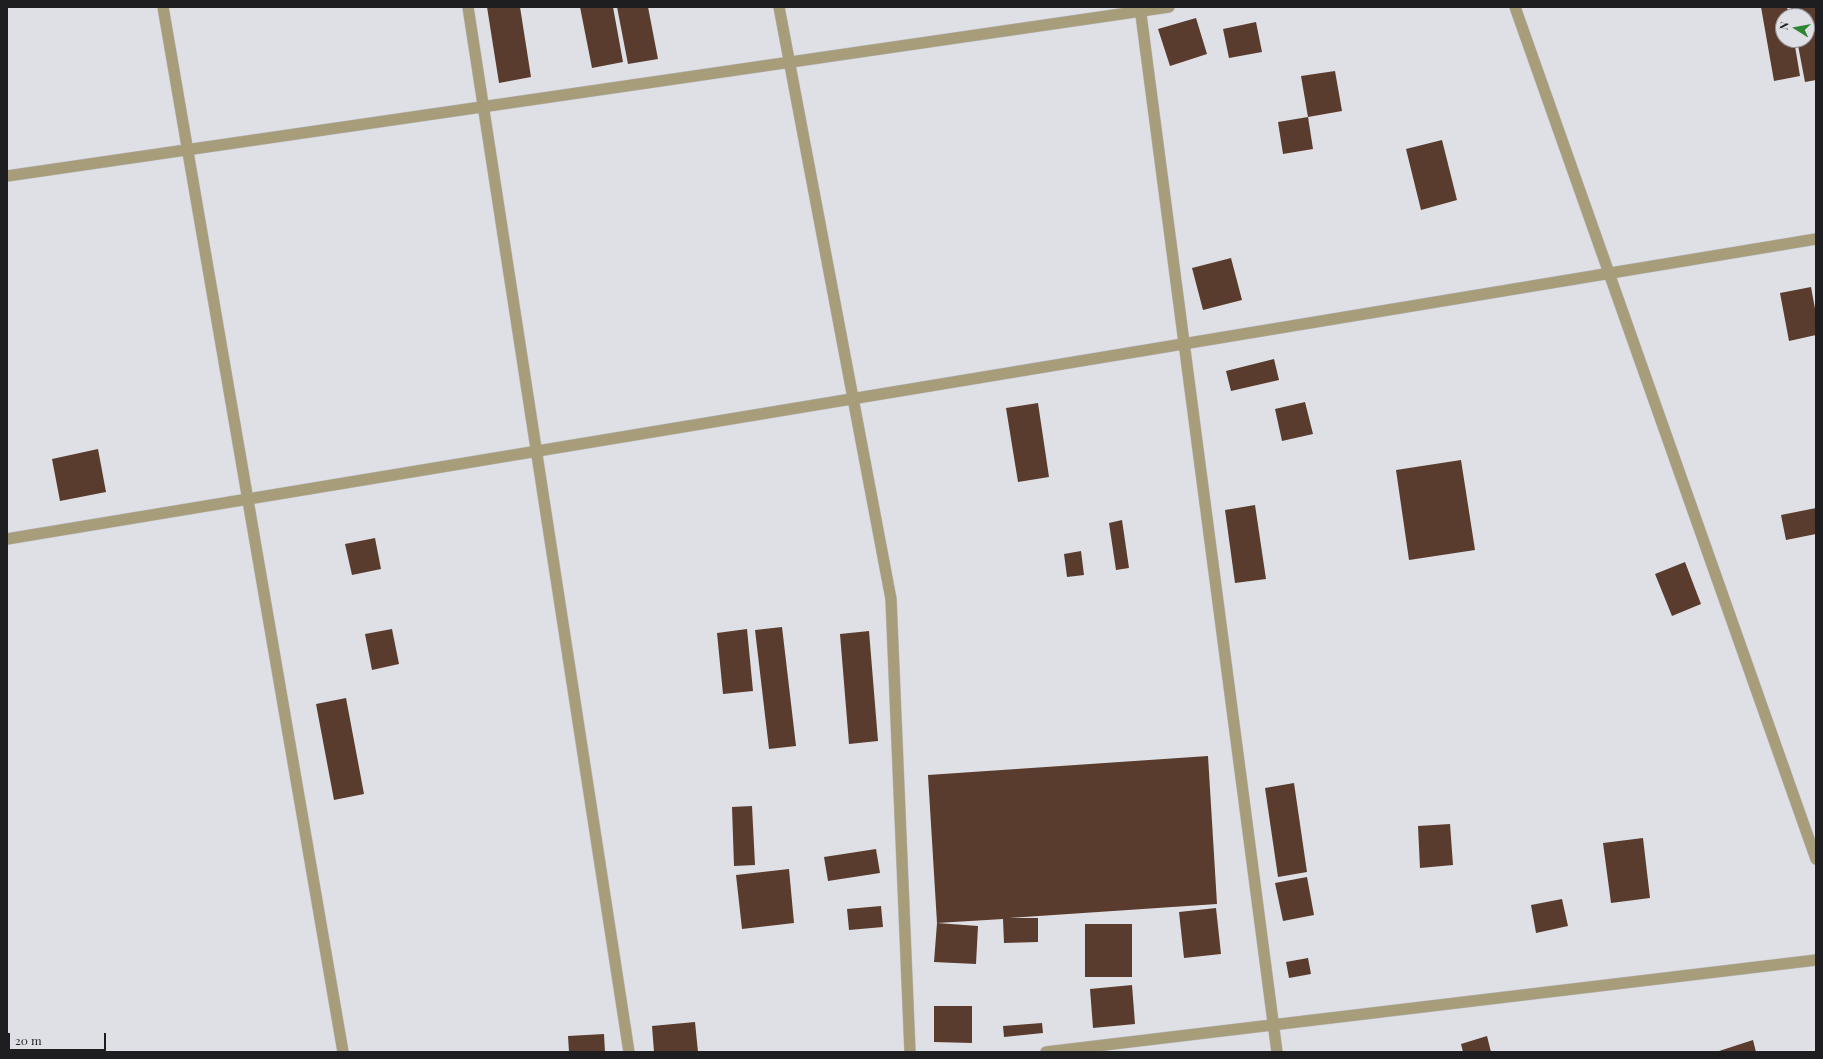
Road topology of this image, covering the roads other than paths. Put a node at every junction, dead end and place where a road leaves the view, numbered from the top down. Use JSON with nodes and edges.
{"nodes":[{"id":1,"x":163,"y":7,"type":"edge"},
{"id":2,"x":468,"y":7,"type":"edge"},
{"id":3,"x":779,"y":7,"type":"edge"},
{"id":4,"x":1169,"y":7,"type":"edge"},
{"id":5,"x":1514,"y":7,"type":"edge"},
{"id":6,"x":1140,"y":9,"type":"edge"},
{"id":7,"x":789,"y":62,"type":"junction"},
{"id":8,"x":483,"y":107,"type":"junction"},
{"id":9,"x":188,"y":150,"type":"junction"},
{"id":10,"x":7,"y":176,"type":"edge"},
{"id":11,"x":1816,"y":239,"type":"edge"},
{"id":12,"x":1609,"y":273,"type":"junction"},
{"id":13,"x":1184,"y":344,"type":"junction"},
{"id":14,"x":853,"y":398,"type":"junction"},
{"id":15,"x":536,"y":451,"type":"junction"},
{"id":16,"x":248,"y":499,"type":"junction"},
{"id":17,"x":7,"y":539,"type":"edge"},
{"id":18,"x":1816,"y":859,"type":"edge"},
{"id":19,"x":1816,"y":960,"type":"edge"},
{"id":20,"x":1274,"y":1025,"type":"junction"},
{"id":21,"x":343,"y":1052,"type":"edge"},
{"id":22,"x":629,"y":1052,"type":"edge"},
{"id":23,"x":910,"y":1052,"type":"edge"},
{"id":24,"x":1046,"y":1052,"type":"edge"},
{"id":25,"x":1277,"y":1052,"type":"edge"}],
"edges":[{"from":1,"to":9,"type":"street"},
{"from":2,"to":8,"type":"street"},
{"from":3,"to":7,"type":"street"},
{"from":4,"to":6,"type":"street"},
{"from":5,"to":12,"type":"street"},
{"from":6,"to":7,"type":"street"},
{"from":6,"to":13,"type":"street"},
{"from":7,"to":8,"type":"street"},
{"from":7,"to":14,"type":"street"},
{"from":8,"to":9,"type":"street"},
{"from":8,"to":15,"type":"street"},
{"from":9,"to":10,"type":"street"},
{"from":9,"to":16,"type":"street"},
{"from":11,"to":12,"type":"street"},
{"from":12,"to":13,"type":"street"},
{"from":12,"to":18,"type":"street"},
{"from":13,"to":14,"type":"street"},
{"from":13,"to":20,"type":"street"},
{"from":14,"to":15,"type":"street"},
{"from":14,"to":23,"type":"street"},
{"from":15,"to":16,"type":"street"},
{"from":15,"to":22,"type":"street"},
{"from":16,"to":17,"type":"street"},
{"from":16,"to":21,"type":"street"},
{"from":19,"to":20,"type":"street"},
{"from":20,"to":24,"type":"street"},
{"from":20,"to":25,"type":"street"}]}
